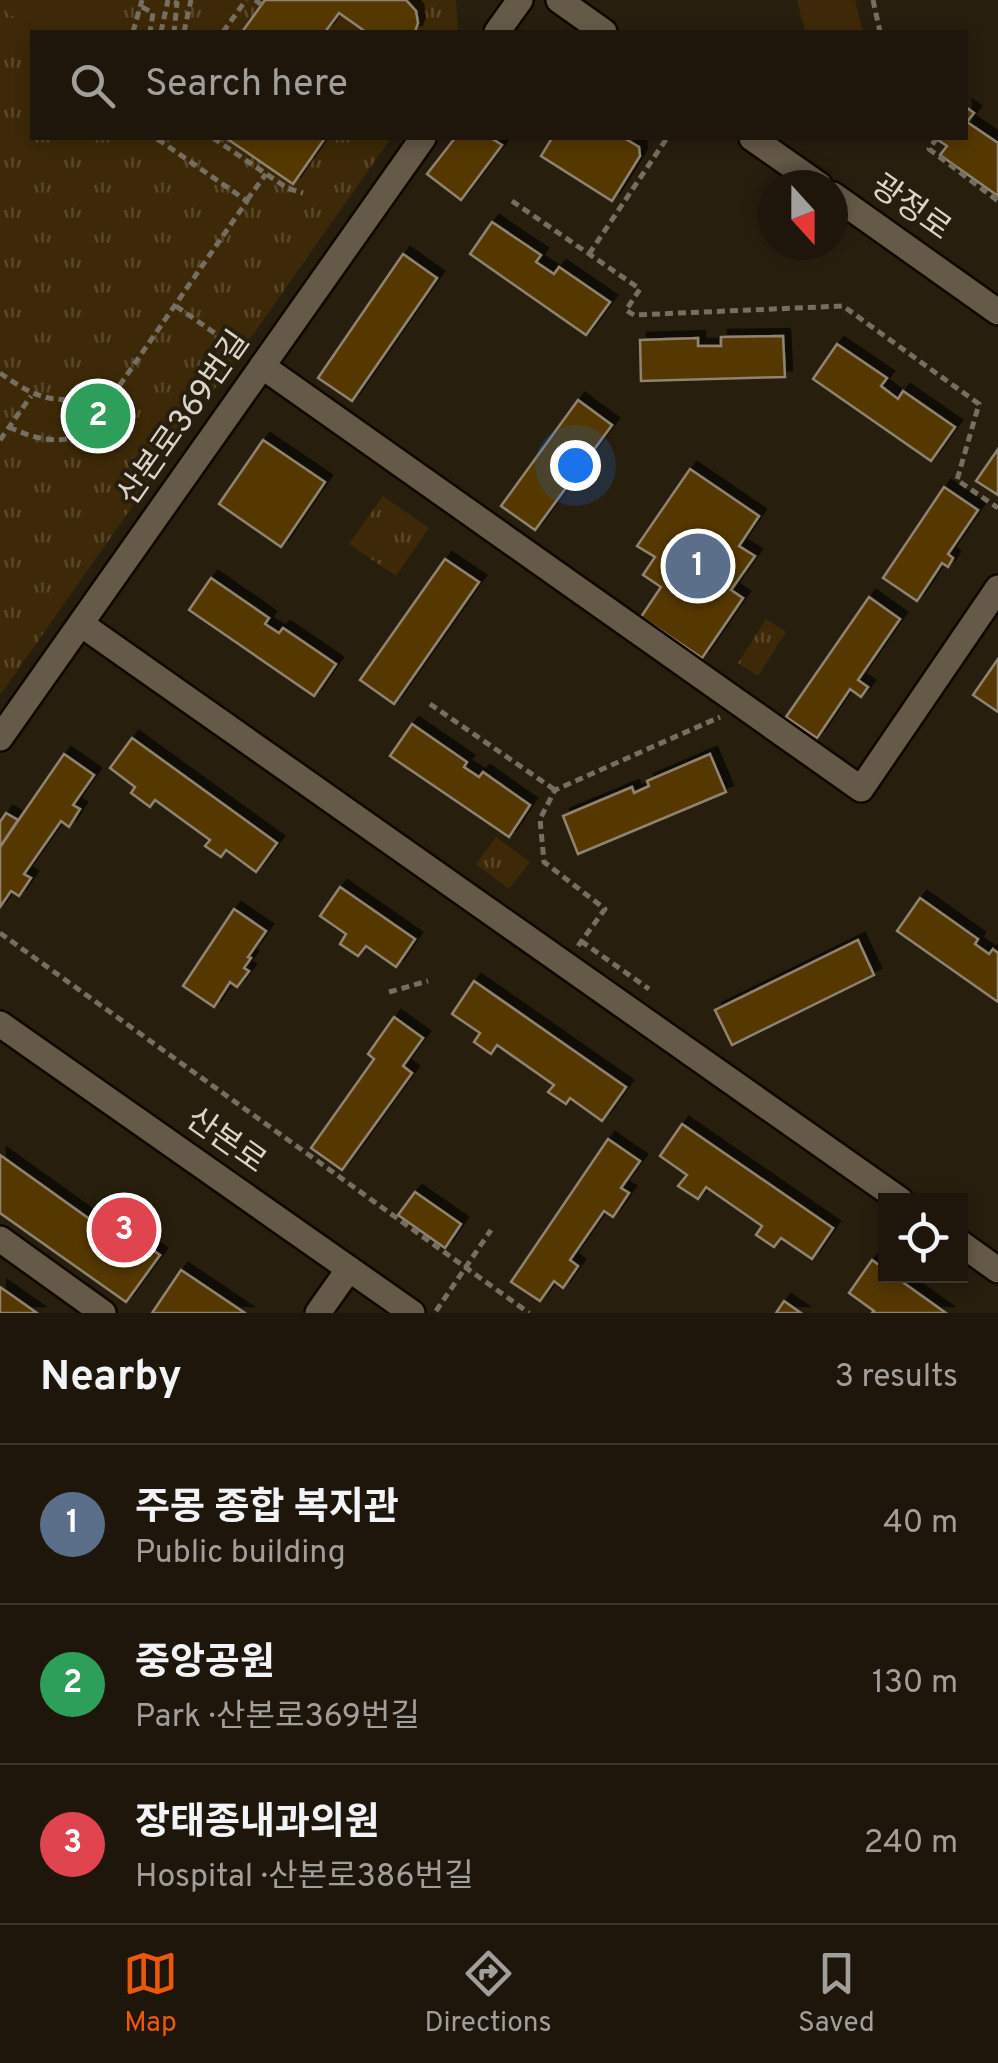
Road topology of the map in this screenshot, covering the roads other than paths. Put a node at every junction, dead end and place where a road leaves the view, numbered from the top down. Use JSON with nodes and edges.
{"nodes":[{"id":1,"x":520,"y":0,"type":"edge"},
{"id":2,"x":558,"y":0,"type":"edge"},
{"id":3,"x":498,"y":30,"type":"edge"},
{"id":4,"x":601,"y":30,"type":"edge"},
{"id":5,"x":422,"y":140,"type":"edge"},
{"id":6,"x":755,"y":140,"type":"edge"},
{"id":7,"x":798,"y":170,"type":"edge"},
{"id":8,"x":848,"y":206,"type":"edge"},
{"id":9,"x":998,"y":312,"type":"edge"},
{"id":10,"x":262,"y":366,"type":"junction"},
{"id":11,"x":998,"y":588,"type":"edge"},
{"id":12,"x":81,"y":624,"type":"junction"},
{"id":13,"x":0,"y":738,"type":"edge"},
{"id":14,"x":0,"y":1024,"type":"edge"},
{"id":15,"x":890,"y":1193,"type":"edge"},
{"id":16,"x":0,"y":1239,"type":"edge"},
{"id":17,"x":968,"y":1249,"type":"edge"},
{"id":18,"x":350,"y":1269,"type":"junction"},
{"id":19,"x":998,"y":1270,"type":"edge"},
{"id":20,"x":103,"y":1313,"type":"edge"},
{"id":21,"x":318,"y":1313,"type":"edge"},
{"id":22,"x":412,"y":1313,"type":"edge"}],
"edges":[{"from":1,"to":3,"type":"street"},
{"from":2,"to":4,"type":"street"},
{"from":5,"to":10,"type":"street","name":"산본로369번길"},
{"from":6,"to":7,"type":"street","name":"광정로"},
{"from":8,"to":9,"type":"street","name":"광정로"},
{"from":10,"to":11,"type":"street"},
{"from":10,"to":12,"type":"street","name":"산본로369번길"},
{"from":12,"to":13,"type":"street","name":"산본로369번길"},
{"from":12,"to":15,"type":"street"},
{"from":14,"to":18,"type":"street","name":"산본로"},
{"from":16,"to":20,"type":"street"},
{"from":17,"to":19,"type":"street"},
{"from":18,"to":21,"type":"street"},
{"from":18,"to":22,"type":"street","name":"산본로"}]}
